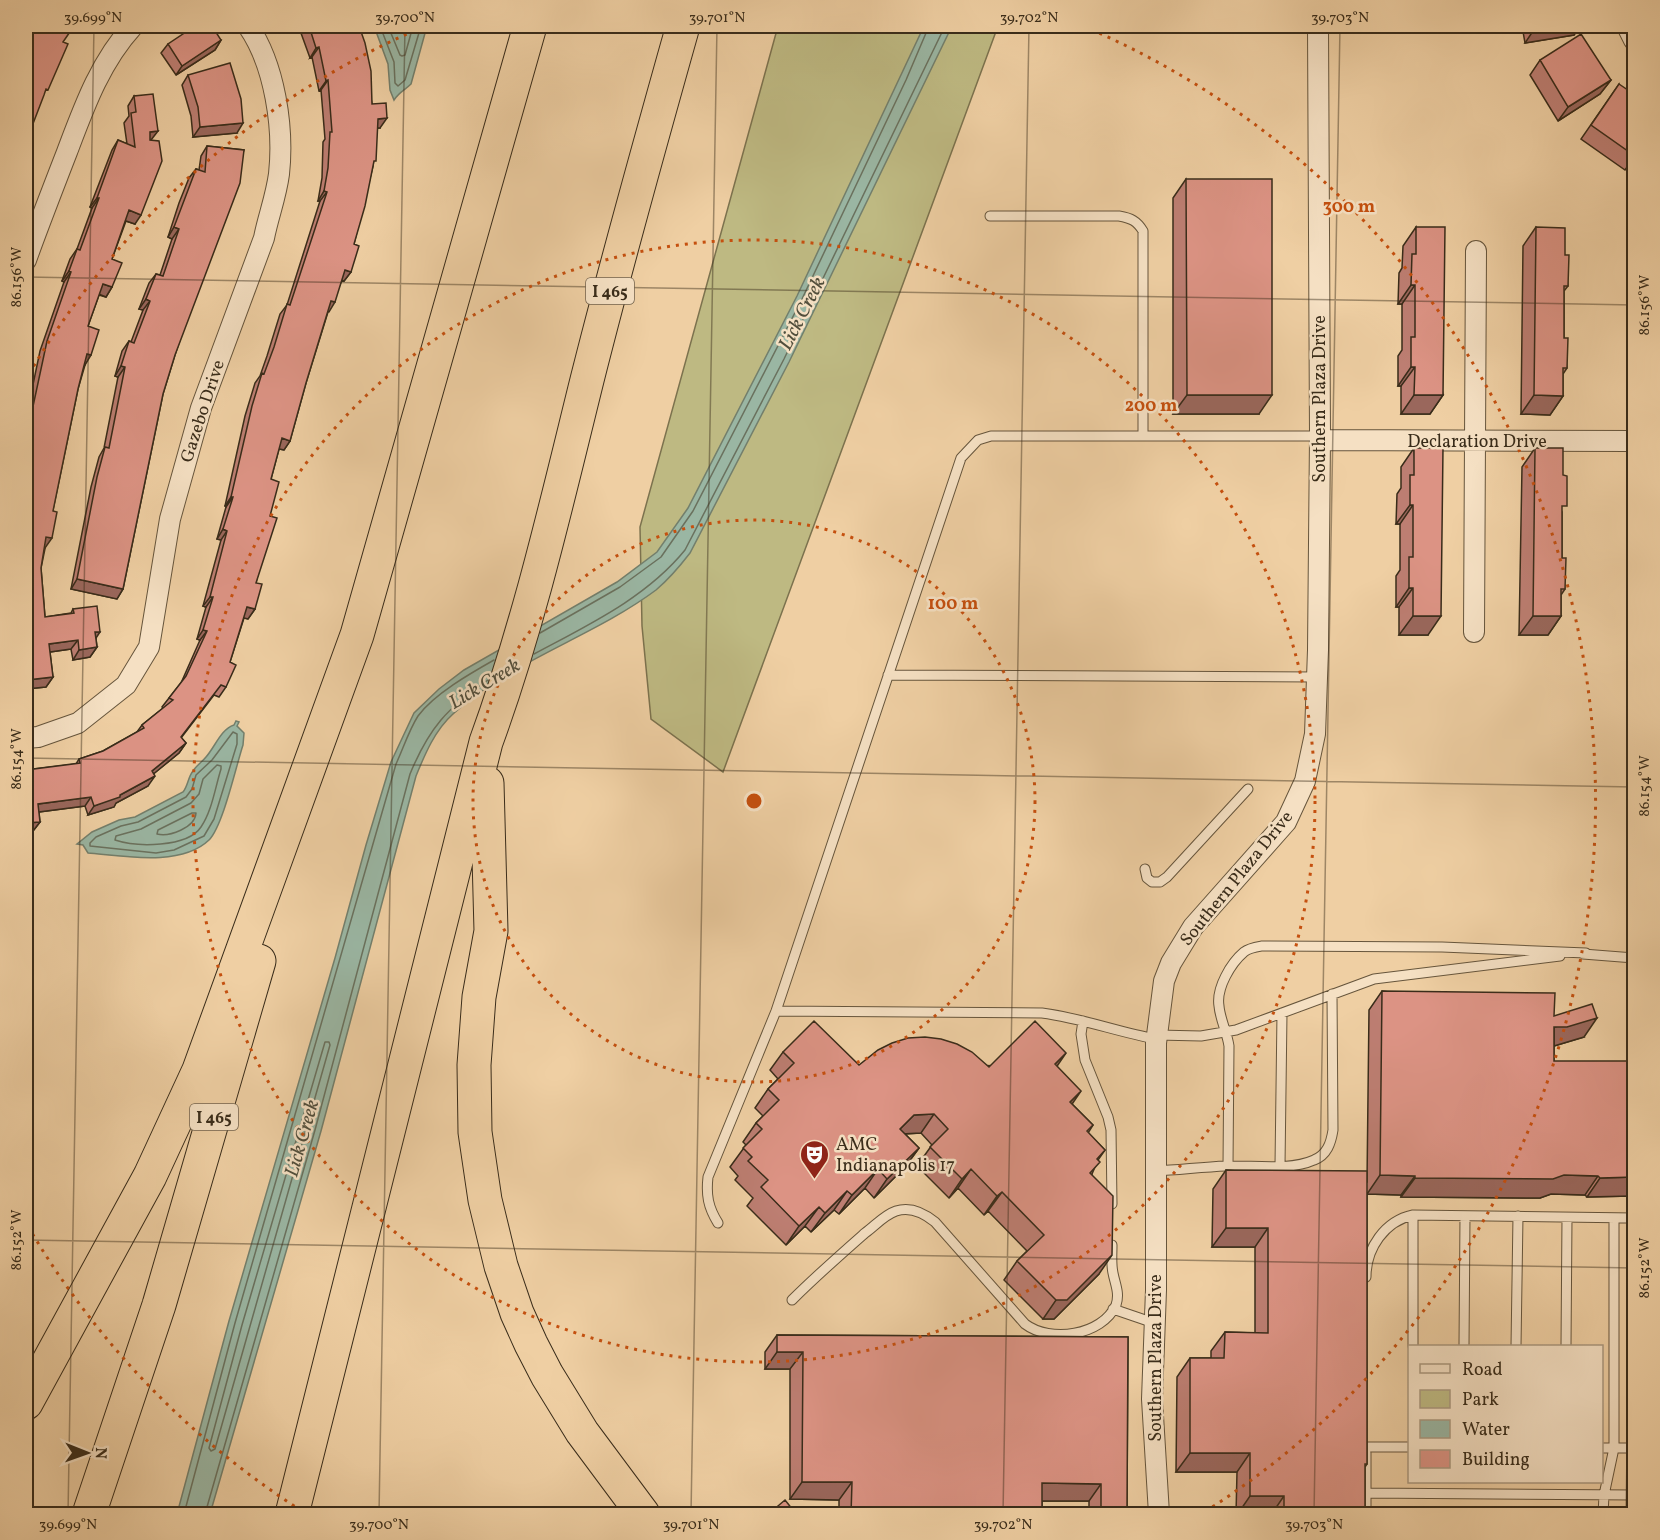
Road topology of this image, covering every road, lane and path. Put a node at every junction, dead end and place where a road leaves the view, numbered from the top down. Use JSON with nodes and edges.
{"nodes":[{"id":1,"x":133,"y":26,"type":"edge"},
{"id":2,"x":248,"y":26,"type":"edge"},
{"id":3,"x":530,"y":26,"type":"edge"},
{"id":4,"x":683,"y":26,"type":"edge"},
{"id":5,"x":1318,"y":26,"type":"edge"},
{"id":6,"x":1627,"y":26,"type":"edge"},
{"id":7,"x":1635,"y":40,"type":"edge"},
{"id":8,"x":990,"y":216,"type":"dead end"},
{"id":9,"x":1476,"y":251,"type":"dead end"},
{"id":10,"x":26,"y":261,"type":"edge"},
{"id":11,"x":1143,"y":436,"type":"junction"},
{"id":12,"x":1320,"y":438,"type":"junction"},
{"id":13,"x":1475,"y":441,"type":"junction"},
{"id":14,"x":1635,"y":441,"type":"edge"},
{"id":15,"x":1474,"y":632,"type":"dead end"},
{"id":16,"x":888,"y":675,"type":"junction"},
{"id":17,"x":1317,"y":677,"type":"junction"},
{"id":18,"x":327,"y":717,"type":"junction"},
{"id":19,"x":26,"y":738,"type":"edge"},
{"id":20,"x":486,"y":742,"type":"junction"},
{"id":21,"x":1248,"y":789,"type":"dead end"},
{"id":22,"x":1145,"y":870,"type":"dead end"},
{"id":23,"x":1586,"y":953,"type":"junction"},
{"id":24,"x":1635,"y":958,"type":"edge"},
{"id":25,"x":1332,"y":994,"type":"junction"},
{"id":26,"x":776,"y":1011,"type":"junction"},
{"id":27,"x":1282,"y":1013,"type":"junction"},
{"id":28,"x":1083,"y":1021,"type":"junction"},
{"id":29,"x":1227,"y":1032,"type":"junction"},
{"id":30,"x":1156,"y":1037,"type":"junction"},
{"id":31,"x":1228,"y":1166,"type":"junction"},
{"id":32,"x":1280,"y":1166,"type":"junction"},
{"id":33,"x":1156,"y":1171,"type":"junction"},
{"id":34,"x":1112,"y":1209,"type":"edge"},
{"id":35,"x":1413,"y":1215,"type":"junction"},
{"id":36,"x":1466,"y":1216,"type":"junction"},
{"id":37,"x":1518,"y":1216,"type":"junction"},
{"id":38,"x":1567,"y":1218,"type":"junction"},
{"id":39,"x":1614,"y":1218,"type":"junction"},
{"id":40,"x":1635,"y":1218,"type":"edge"},
{"id":41,"x":718,"y":1223,"type":"dead end"},
{"id":42,"x":1112,"y":1232,"type":"edge"},
{"id":43,"x":1366,"y":1282,"type":"edge"},
{"id":44,"x":792,"y":1300,"type":"dead end"},
{"id":45,"x":1113,"y":1309,"type":"junction"},
{"id":46,"x":1154,"y":1323,"type":"junction"},
{"id":47,"x":1413,"y":1345,"type":"edge"},
{"id":48,"x":1464,"y":1345,"type":"edge"},
{"id":49,"x":1516,"y":1345,"type":"edge"},
{"id":50,"x":1566,"y":1345,"type":"edge"},
{"id":51,"x":26,"y":1403,"type":"edge"},
{"id":52,"x":1366,"y":1435,"type":"edge"},
{"id":53,"x":1366,"y":1447,"type":"junction"},
{"id":54,"x":1408,"y":1447,"type":"edge"},
{"id":55,"x":1603,"y":1448,"type":"edge"},
{"id":56,"x":1614,"y":1448,"type":"junction"},
{"id":57,"x":1635,"y":1448,"type":"edge"},
{"id":58,"x":1366,"y":1493,"type":"junction"},
{"id":59,"x":1604,"y":1495,"type":"junction"},
{"id":60,"x":1635,"y":1495,"type":"edge"},
{"id":61,"x":89,"y":1515,"type":"edge"},
{"id":62,"x":292,"y":1515,"type":"edge"},
{"id":63,"x":643,"y":1515,"type":"edge"},
{"id":64,"x":1159,"y":1515,"type":"edge"},
{"id":65,"x":1366,"y":1515,"type":"edge"},
{"id":66,"x":1603,"y":1515,"type":"edge"}],
"edges":[{"from":1,"to":10,"type":"street"},
{"from":2,"to":19,"type":"street","name":"Gazebo Drive"},
{"from":3,"to":18,"type":"highway","number":"I 465"},
{"from":4,"to":20,"type":"highway","number":"I 465"},
{"from":5,"to":12,"type":"street","name":"Southern Plaza Drive"},
{"from":6,"to":7,"type":"street"},
{"from":8,"to":11,"type":"lane"},
{"from":9,"to":13,"type":"street"},
{"from":11,"to":12,"type":"lane"},
{"from":11,"to":16,"type":"lane"},
{"from":12,"to":13,"type":"street","name":"Declaration Drive"},
{"from":12,"to":17,"type":"street","name":"Southern Plaza Drive"},
{"from":13,"to":14,"type":"street","name":"Declaration Drive"},
{"from":13,"to":15,"type":"street"},
{"from":16,"to":17,"type":"lane"},
{"from":16,"to":26,"type":"lane"},
{"from":17,"to":30,"type":"street","name":"Southern Plaza Drive"},
{"from":18,"to":51,"type":"highway"},
{"from":18,"to":61,"type":"highway","number":"I 465"},
{"from":20,"to":62,"type":"highway","number":"I 465"},
{"from":20,"to":63,"type":"highway"},
{"from":21,"to":22,"type":"lane"},
{"from":23,"to":24,"type":"lane"},
{"from":23,"to":25,"type":"lane"},
{"from":23,"to":29,"type":"lane"},
{"from":25,"to":27,"type":"lane"},
{"from":25,"to":32,"type":"lane"},
{"from":26,"to":28,"type":"lane"},
{"from":26,"to":41,"type":"lane"},
{"from":27,"to":29,"type":"lane"},
{"from":27,"to":32,"type":"lane"},
{"from":28,"to":30,"type":"lane"},
{"from":28,"to":34,"type":"lane"},
{"from":29,"to":30,"type":"lane"},
{"from":29,"to":31,"type":"lane"},
{"from":30,"to":33,"type":"street","name":"Southern Plaza Drive"},
{"from":31,"to":32,"type":"lane"},
{"from":31,"to":33,"type":"lane"},
{"from":33,"to":46,"type":"street","name":"Southern Plaza Drive"},
{"from":35,"to":36,"type":"lane"},
{"from":35,"to":43,"type":"lane"},
{"from":35,"to":47,"type":"lane"},
{"from":36,"to":37,"type":"lane"},
{"from":36,"to":48,"type":"lane"},
{"from":37,"to":38,"type":"lane"},
{"from":37,"to":49,"type":"lane"},
{"from":38,"to":39,"type":"lane"},
{"from":38,"to":50,"type":"lane"},
{"from":39,"to":40,"type":"lane"},
{"from":39,"to":56,"type":"lane"},
{"from":42,"to":45,"type":"lane"},
{"from":44,"to":45,"type":"lane"},
{"from":45,"to":46,"type":"lane"},
{"from":46,"to":64,"type":"street","name":"Southern Plaza Drive"},
{"from":52,"to":53,"type":"lane"},
{"from":53,"to":54,"type":"lane"},
{"from":53,"to":58,"type":"lane"},
{"from":55,"to":56,"type":"lane"},
{"from":56,"to":57,"type":"lane"},
{"from":56,"to":59,"type":"lane"},
{"from":58,"to":59,"type":"lane"},
{"from":58,"to":65,"type":"lane"},
{"from":59,"to":60,"type":"lane"},
{"from":59,"to":66,"type":"lane"}]}
